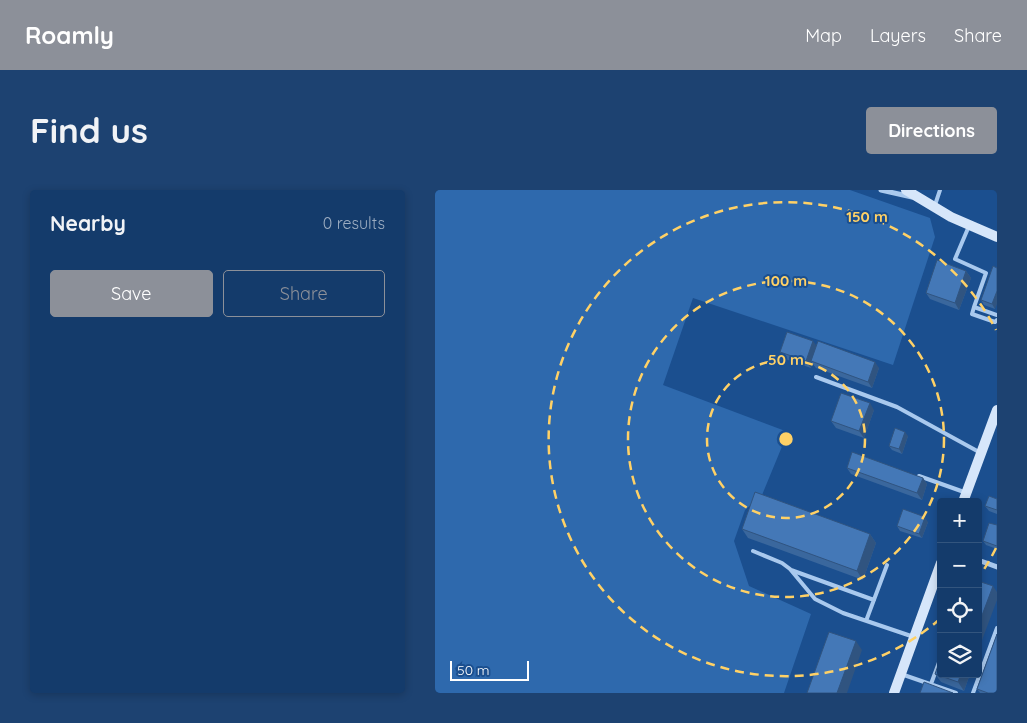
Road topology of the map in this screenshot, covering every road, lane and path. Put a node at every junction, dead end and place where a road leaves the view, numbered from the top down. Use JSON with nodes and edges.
{"nodes":[{"id":1,"x":881,"y":190,"type":"edge"},
{"id":2,"x":906,"y":190,"type":"edge"},
{"id":3,"x":940,"y":190,"type":"edge"},
{"id":4,"x":919,"y":199,"type":"junction"},
{"id":5,"x":934,"y":208,"type":"junction"},
{"id":6,"x":969,"y":226,"type":"junction"},
{"id":7,"x":997,"y":237,"type":"edge"},
{"id":8,"x":994,"y":268,"type":"edge"},
{"id":9,"x":986,"y":272,"type":"junction"},
{"id":10,"x":983,"y":280,"type":"junction"},
{"id":11,"x":992,"y":284,"type":"edge"},
{"id":12,"x":979,"y":293,"type":"junction"},
{"id":13,"x":987,"y":296,"type":"edge"},
{"id":14,"x":974,"y":307,"type":"junction"},
{"id":15,"x":997,"y":315,"type":"edge"},
{"id":16,"x":997,"y":320,"type":"edge"},
{"id":17,"x":816,"y":378,"type":"dead end"},
{"id":18,"x":997,"y":410,"type":"edge"},
{"id":19,"x":981,"y":453,"type":"junction"},
{"id":20,"x":910,"y":473,"type":"edge"},
{"id":21,"x":965,"y":497,"type":"edge"},
{"id":22,"x":753,"y":551,"type":"dead end"},
{"id":23,"x":982,"y":561,"type":"edge"},
{"id":24,"x":887,"y":565,"type":"dead end"},
{"id":25,"x":997,"y":567,"type":"edge"},
{"id":26,"x":790,"y":569,"type":"junction"},
{"id":27,"x":937,"y":574,"type":"edge"},
{"id":28,"x":874,"y":600,"type":"junction"},
{"id":29,"x":866,"y":621,"type":"junction"},
{"id":30,"x":997,"y":628,"type":"edge"},
{"id":31,"x":914,"y":637,"type":"junction"},
{"id":32,"x":937,"y":668,"type":"edge"},
{"id":33,"x":901,"y":674,"type":"junction"},
{"id":34,"x":931,"y":684,"type":"junction"},
{"id":35,"x":894,"y":693,"type":"edge"},
{"id":36,"x":956,"y":693,"type":"edge"},
{"id":37,"x":973,"y":693,"type":"edge"}],
"edges":[{"from":1,"to":4,"type":"street"},
{"from":2,"to":4,"type":"main road"},
{"from":3,"to":5,"type":"lane"},
{"from":4,"to":5,"type":"main road"},
{"from":5,"to":6,"type":"main road"},
{"from":6,"to":7,"type":"main road"},
{"from":6,"to":9,"type":"lane"},
{"from":8,"to":9,"type":"lane"},
{"from":9,"to":10,"type":"lane"},
{"from":10,"to":11,"type":"lane"},
{"from":10,"to":12,"type":"lane"},
{"from":12,"to":13,"type":"lane"},
{"from":12,"to":14,"type":"lane"},
{"from":14,"to":15,"type":"lane"},
{"from":14,"to":16,"type":"lane"},
{"from":17,"to":19,"type":"lane"},
{"from":18,"to":19,"type":"main road"},
{"from":19,"to":21,"type":"main road"},
{"from":20,"to":21,"type":"lane"},
{"from":22,"to":26,"type":"lane"},
{"from":23,"to":25,"type":"street"},
{"from":24,"to":28,"type":"lane"},
{"from":26,"to":28,"type":"lane"},
{"from":26,"to":29,"type":"lane"},
{"from":27,"to":31,"type":"main road"},
{"from":28,"to":29,"type":"lane"},
{"from":29,"to":31,"type":"lane"},
{"from":30,"to":37,"type":"lane"},
{"from":31,"to":33,"type":"main road"},
{"from":32,"to":34,"type":"lane"},
{"from":33,"to":34,"type":"lane"},
{"from":33,"to":35,"type":"main road"},
{"from":34,"to":36,"type":"lane"}]}
